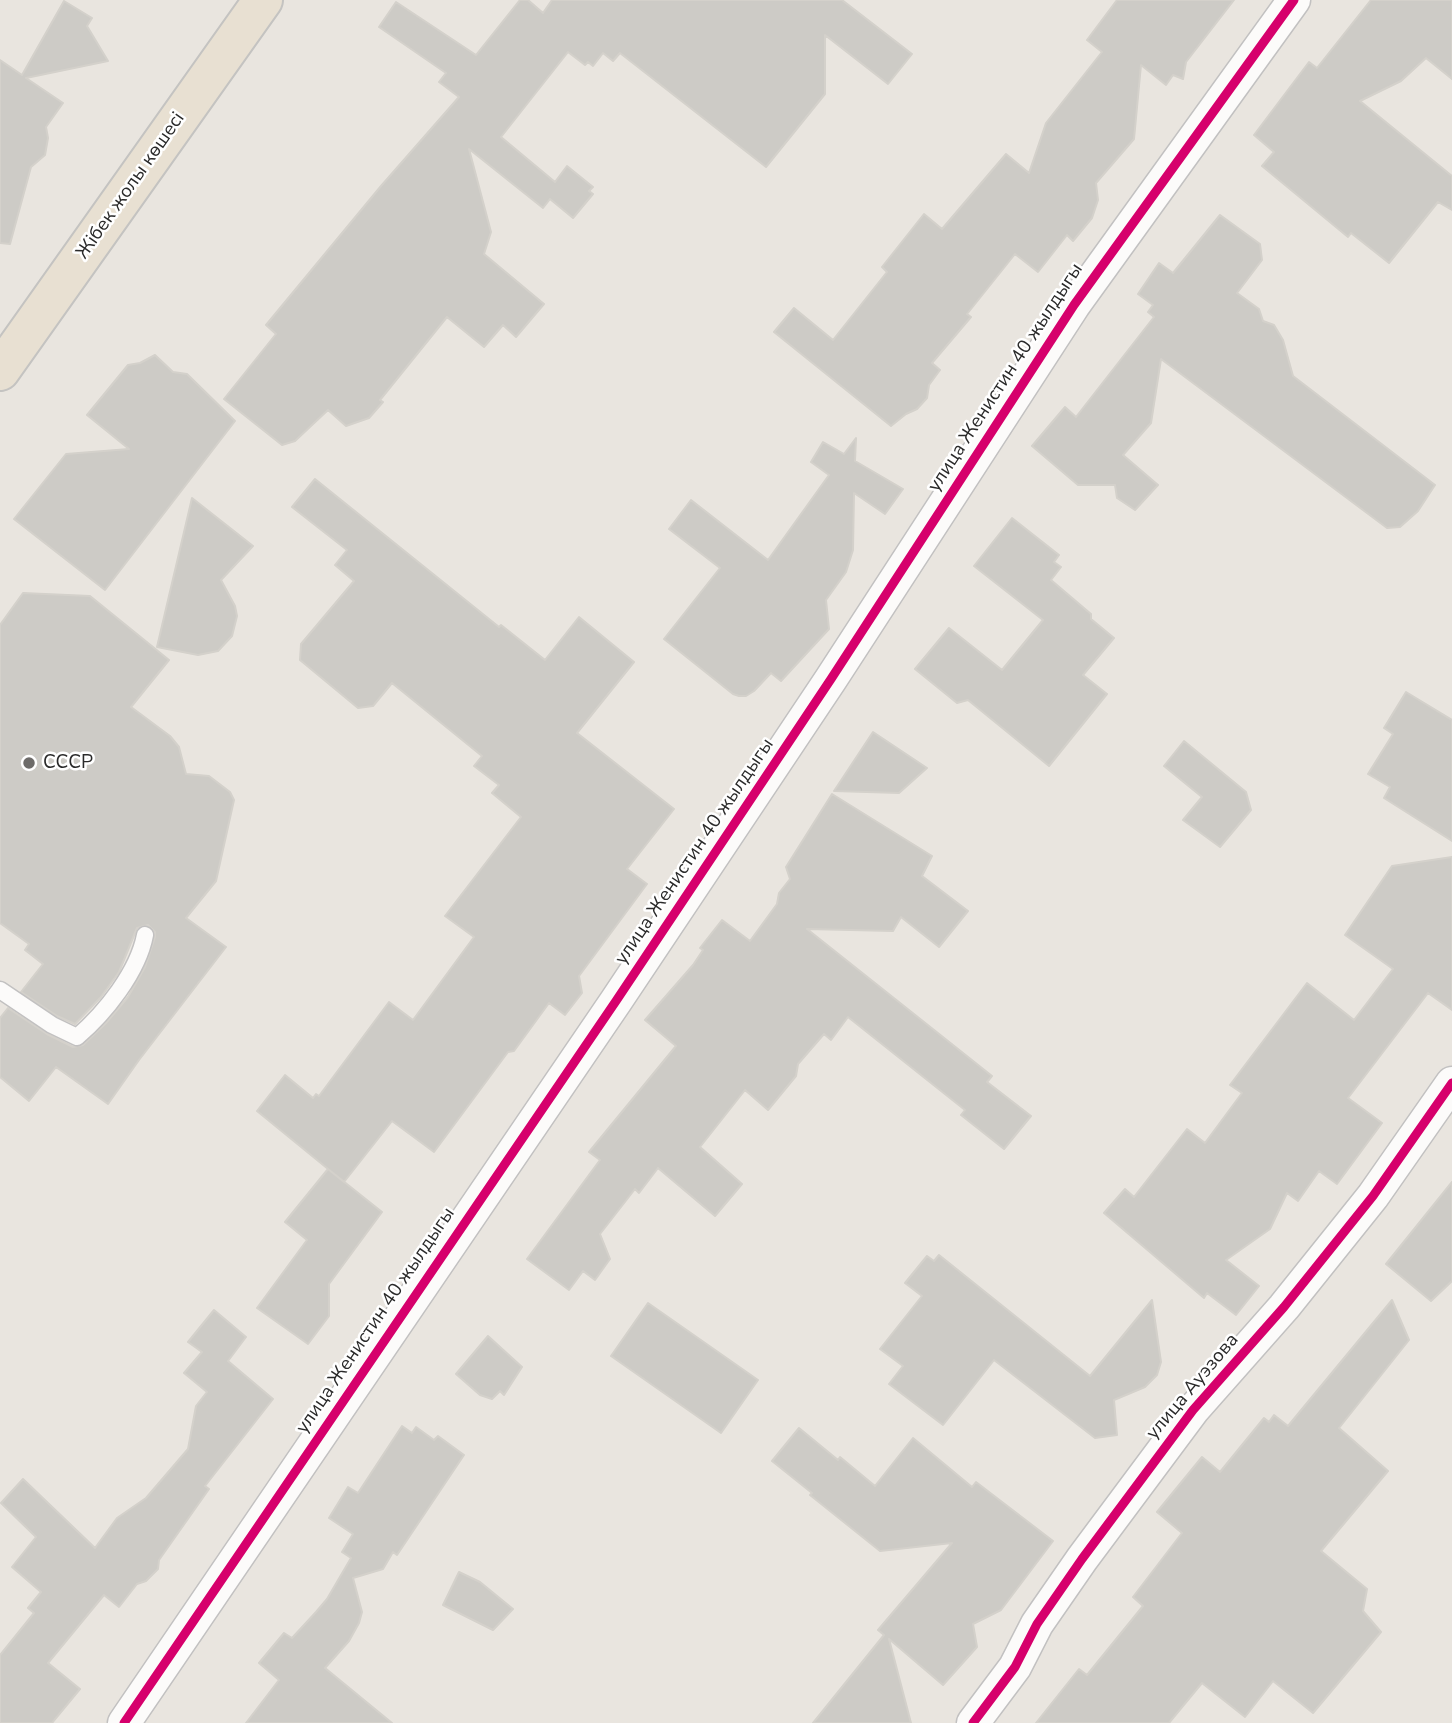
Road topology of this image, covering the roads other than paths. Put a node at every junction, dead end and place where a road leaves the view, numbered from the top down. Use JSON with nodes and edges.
{"nodes":[{"id":1,"x":263,"y":0,"type":"edge"},
{"id":2,"x":1294,"y":0,"type":"edge"},
{"id":3,"x":0,"y":371,"type":"edge"},
{"id":4,"x":145,"y":935,"type":"dead end"},
{"id":5,"x":0,"y":990,"type":"edge"},
{"id":6,"x":1452,"y":1083,"type":"edge"},
{"id":7,"x":124,"y":1723,"type":"edge"},
{"id":8,"x":973,"y":1723,"type":"edge"}],
"edges":[{"from":1,"to":3,"type":"highway","name":"Жібек жолы көшесі"},
{"from":2,"to":7,"type":"street","name":"улица Женистин 40 жылдыгы"},
{"from":4,"to":5,"type":"lane"},
{"from":6,"to":8,"type":"street","name":"улица Ауэзова"}]}
